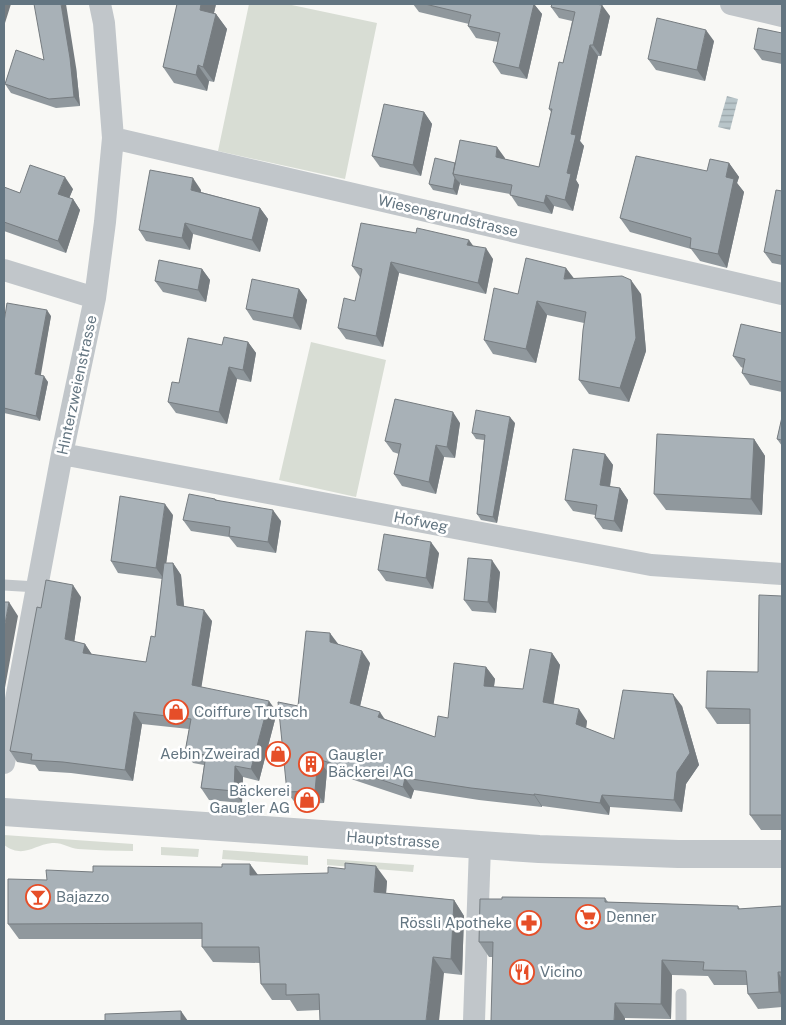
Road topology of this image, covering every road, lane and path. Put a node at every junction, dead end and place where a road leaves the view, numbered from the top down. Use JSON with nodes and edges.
{"nodes":[{"id":1,"x":100,"y":4,"type":"edge"},
{"id":2,"x":731,"y":4,"type":"edge"},
{"id":3,"x":782,"y":16,"type":"edge"},
{"id":4,"x":113,"y":138,"type":"junction"},
{"id":5,"x":4,"y":270,"type":"edge"},
{"id":6,"x":782,"y":294,"type":"edge"},
{"id":7,"x":96,"y":298,"type":"junction"},
{"id":8,"x":62,"y":454,"type":"junction"},
{"id":9,"x":782,"y":574,"type":"edge"},
{"id":10,"x":4,"y":586,"type":"edge"},
{"id":11,"x":37,"y":587,"type":"junction"},
{"id":12,"x":4,"y":763,"type":"edge"},
{"id":13,"x":4,"y":812,"type":"edge"},
{"id":14,"x":480,"y":846,"type":"junction"},
{"id":15,"x":782,"y":854,"type":"edge"},
{"id":16,"x":681,"y":994,"type":"dead end"},
{"id":17,"x":474,"y":1021,"type":"edge"},
{"id":18,"x":681,"y":1021,"type":"edge"}],
"edges":[{"from":1,"to":4,"type":"street","name":"Hinterzweienstrasse"},
{"from":2,"to":3,"type":"street"},
{"from":4,"to":6,"type":"street","name":"Wiesengrundstrasse"},
{"from":4,"to":7,"type":"street","name":"Hinterzweienstrasse"},
{"from":5,"to":7,"type":"street"},
{"from":7,"to":8,"type":"street","name":"Hinterzweienstrasse"},
{"from":8,"to":9,"type":"street","name":"Hofweg"},
{"from":8,"to":11,"type":"street","name":"Hinterzweienstrasse"},
{"from":10,"to":11,"type":"lane"},
{"from":11,"to":12,"type":"street","name":"Hinterzweienstrasse"},
{"from":13,"to":14,"type":"street","name":"Hauptstrasse"},
{"from":14,"to":15,"type":"street","name":"Hauptstrasse"},
{"from":14,"to":17,"type":"street"},
{"from":16,"to":18,"type":"lane"}]}
